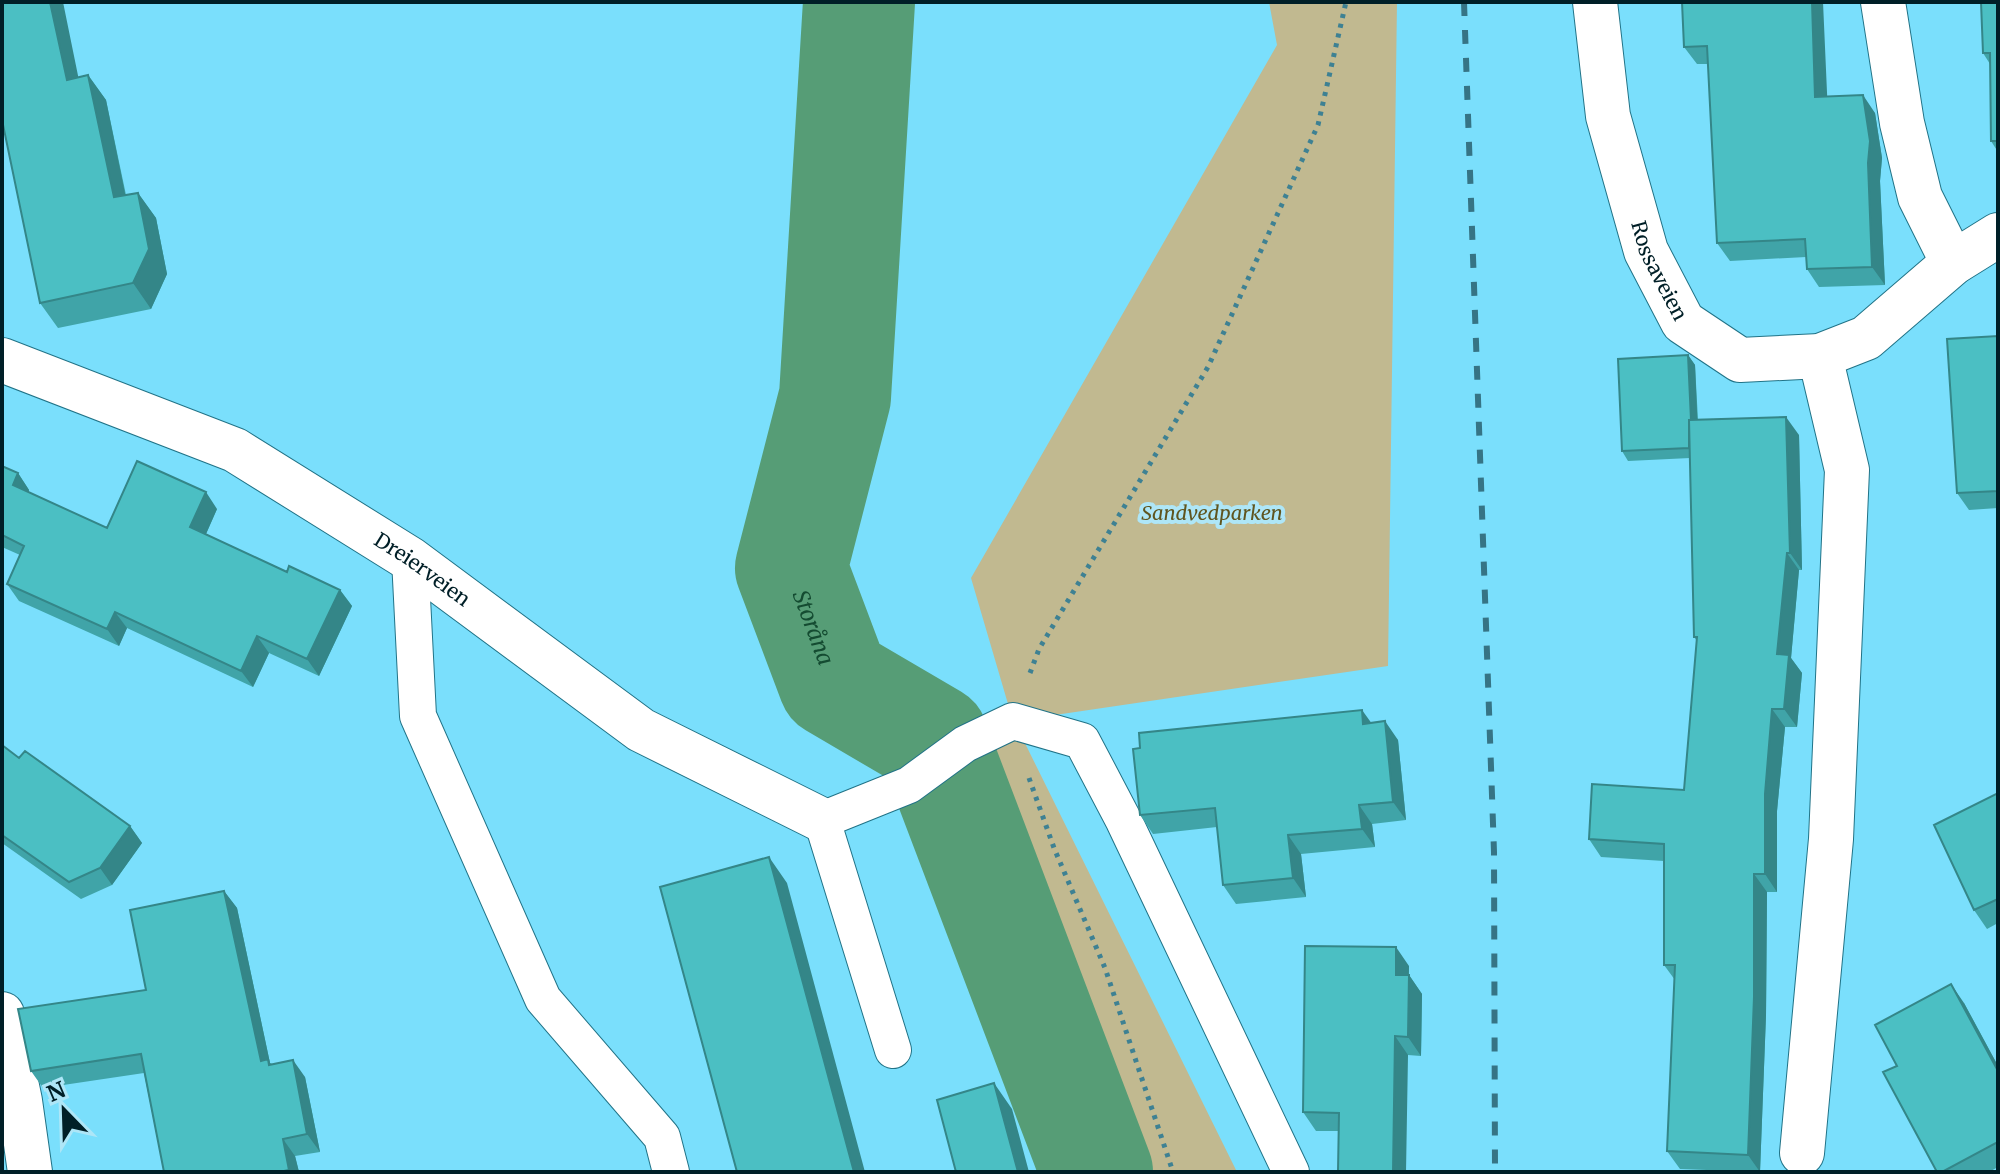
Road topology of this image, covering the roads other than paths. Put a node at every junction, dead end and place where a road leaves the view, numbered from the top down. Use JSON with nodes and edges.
{"nodes":[{"id":1,"x":1595,"y":2,"type":"edge"},
{"id":2,"x":1883,"y":2,"type":"edge"},
{"id":3,"x":1998,"y":235,"type":"edge"},
{"id":4,"x":1953,"y":263,"type":"junction"},
{"id":5,"x":1820,"y":356,"type":"junction"},
{"id":6,"x":2,"y":360,"type":"edge"},
{"id":7,"x":410,"y":559,"type":"junction"},
{"id":8,"x":822,"y":820,"type":"junction"},
{"id":9,"x":2,"y":1014,"type":"edge"},
{"id":10,"x":893,"y":1050,"type":"dead end"},
{"id":11,"x":1802,"y":1153,"type":"dead end"},
{"id":12,"x":30,"y":1172,"type":"edge"},
{"id":13,"x":671,"y":1172,"type":"edge"},
{"id":14,"x":1291,"y":1172,"type":"edge"}],
"edges":[{"from":1,"to":5,"type":"street","name":"Rossaveien"},
{"from":2,"to":4,"type":"street"},
{"from":3,"to":4,"type":"street","name":"Rossaveien"},
{"from":4,"to":5,"type":"street","name":"Rossaveien"},
{"from":5,"to":11,"type":"street"},
{"from":6,"to":7,"type":"street","name":"Dreierveien"},
{"from":7,"to":8,"type":"street","name":"Dreierveien"},
{"from":7,"to":13,"type":"lane"},
{"from":8,"to":10,"type":"lane"},
{"from":8,"to":14,"type":"lane"},
{"from":9,"to":12,"type":"street"}]}
